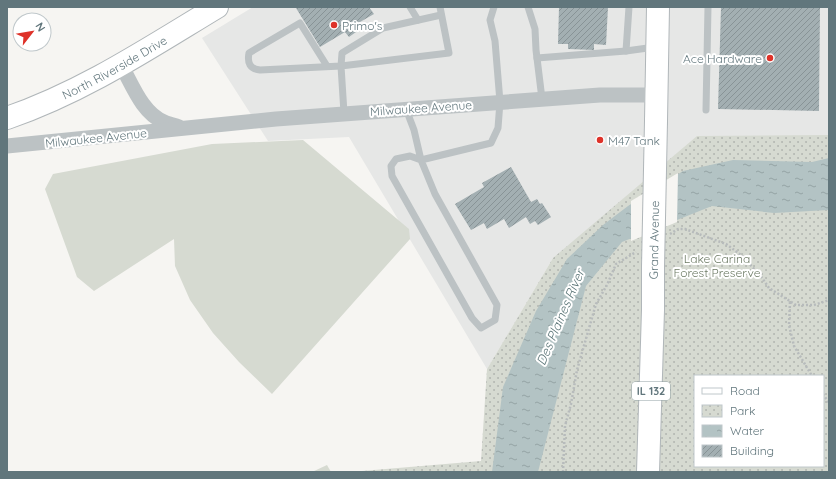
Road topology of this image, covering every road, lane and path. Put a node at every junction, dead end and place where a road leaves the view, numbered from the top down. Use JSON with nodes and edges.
{"nodes":[{"id":1,"x":217,"y":7,"type":"edge"},
{"id":2,"x":410,"y":7,"type":"edge"},
{"id":3,"x":440,"y":7,"type":"edge"},
{"id":4,"x":494,"y":7,"type":"edge"},
{"id":5,"x":528,"y":7,"type":"edge"},
{"id":6,"x":629,"y":7,"type":"edge"},
{"id":7,"x":658,"y":7,"type":"edge"},
{"id":8,"x":708,"y":7,"type":"edge"},
{"id":9,"x":441,"y":16,"type":"junction"},
{"id":10,"x":418,"y":20,"type":"junction"},
{"id":11,"x":657,"y":47,"type":"junction"},
{"id":12,"x":626,"y":51,"type":"junction"},
{"id":13,"x":537,"y":58,"type":"junction"},
{"id":14,"x":122,"y":65,"type":"junction"},
{"id":15,"x":327,"y":66,"type":"junction"},
{"id":16,"x":341,"y":66,"type":"junction"},
{"id":17,"x":656,"y":95,"type":"junction"},
{"id":18,"x":542,"y":99,"type":"junction"},
{"id":19,"x":500,"y":102,"type":"junction"},
{"id":20,"x":406,"y":109,"type":"junction"},
{"id":21,"x":706,"y":110,"type":"dead end"},
{"id":22,"x":344,"y":114,"type":"junction"},
{"id":23,"x":7,"y":118,"type":"edge"},
{"id":24,"x":185,"y":129,"type":"junction"},
{"id":25,"x":7,"y":146,"type":"edge"},
{"id":26,"x":421,"y":160,"type":"junction"},
{"id":27,"x":678,"y":230,"type":"dead end"},
{"id":28,"x":626,"y":257,"type":"dead end"},
{"id":29,"x":829,"y":300,"type":"edge"},
{"id":30,"x":790,"y":302,"type":"junction"},
{"id":31,"x":811,"y":375,"type":"edge"},
{"id":32,"x":563,"y":472,"type":"edge"},
{"id":33,"x":648,"y":472,"type":"edge"}],
"edges":[{"from":1,"to":14,"type":"main road","name":"North Riverside Drive"},
{"from":2,"to":10,"type":"lane"},
{"from":3,"to":9,"type":"lane"},
{"from":4,"to":19,"type":"lane"},
{"from":5,"to":13,"type":"lane"},
{"from":6,"to":12,"type":"lane"},
{"from":7,"to":11,"type":"main road","name":"Grand Avenue"},
{"from":8,"to":21,"type":"lane"},
{"from":9,"to":10,"type":"lane"},
{"from":9,"to":16,"type":"lane"},
{"from":10,"to":16,"type":"lane"},
{"from":11,"to":12,"type":"lane"},
{"from":11,"to":17,"type":"main road","name":"Grand Avenue"},
{"from":12,"to":13,"type":"lane"},
{"from":13,"to":18,"type":"lane"},
{"from":14,"to":23,"type":"main road","name":"North Riverside Drive"},
{"from":14,"to":24,"type":"street","name":"Milwaukee Avenue"},
{"from":15,"to":15,"type":"lane"},
{"from":15,"to":16,"type":"lane"},
{"from":16,"to":22,"type":"lane"},
{"from":17,"to":18,"type":"street","name":"Milwaukee Avenue"},
{"from":17,"to":33,"type":"main road","name":"Grand Avenue","number":"IL 132","bridge":true},
{"from":18,"to":19,"type":"street","name":"Milwaukee Avenue"},
{"from":19,"to":20,"type":"street","name":"Milwaukee Avenue"},
{"from":19,"to":26,"type":"lane"},
{"from":20,"to":22,"type":"street","name":"Milwaukee Avenue"},
{"from":20,"to":26,"type":"lane"},
{"from":22,"to":24,"type":"street","name":"Milwaukee Avenue"},
{"from":24,"to":25,"type":"street","name":"Milwaukee Avenue"},
{"from":26,"to":26,"type":"lane"},
{"from":27,"to":30,"type":"path"},
{"from":28,"to":32,"type":"path"},
{"from":29,"to":30,"type":"path"},
{"from":30,"to":31,"type":"path"}]}
